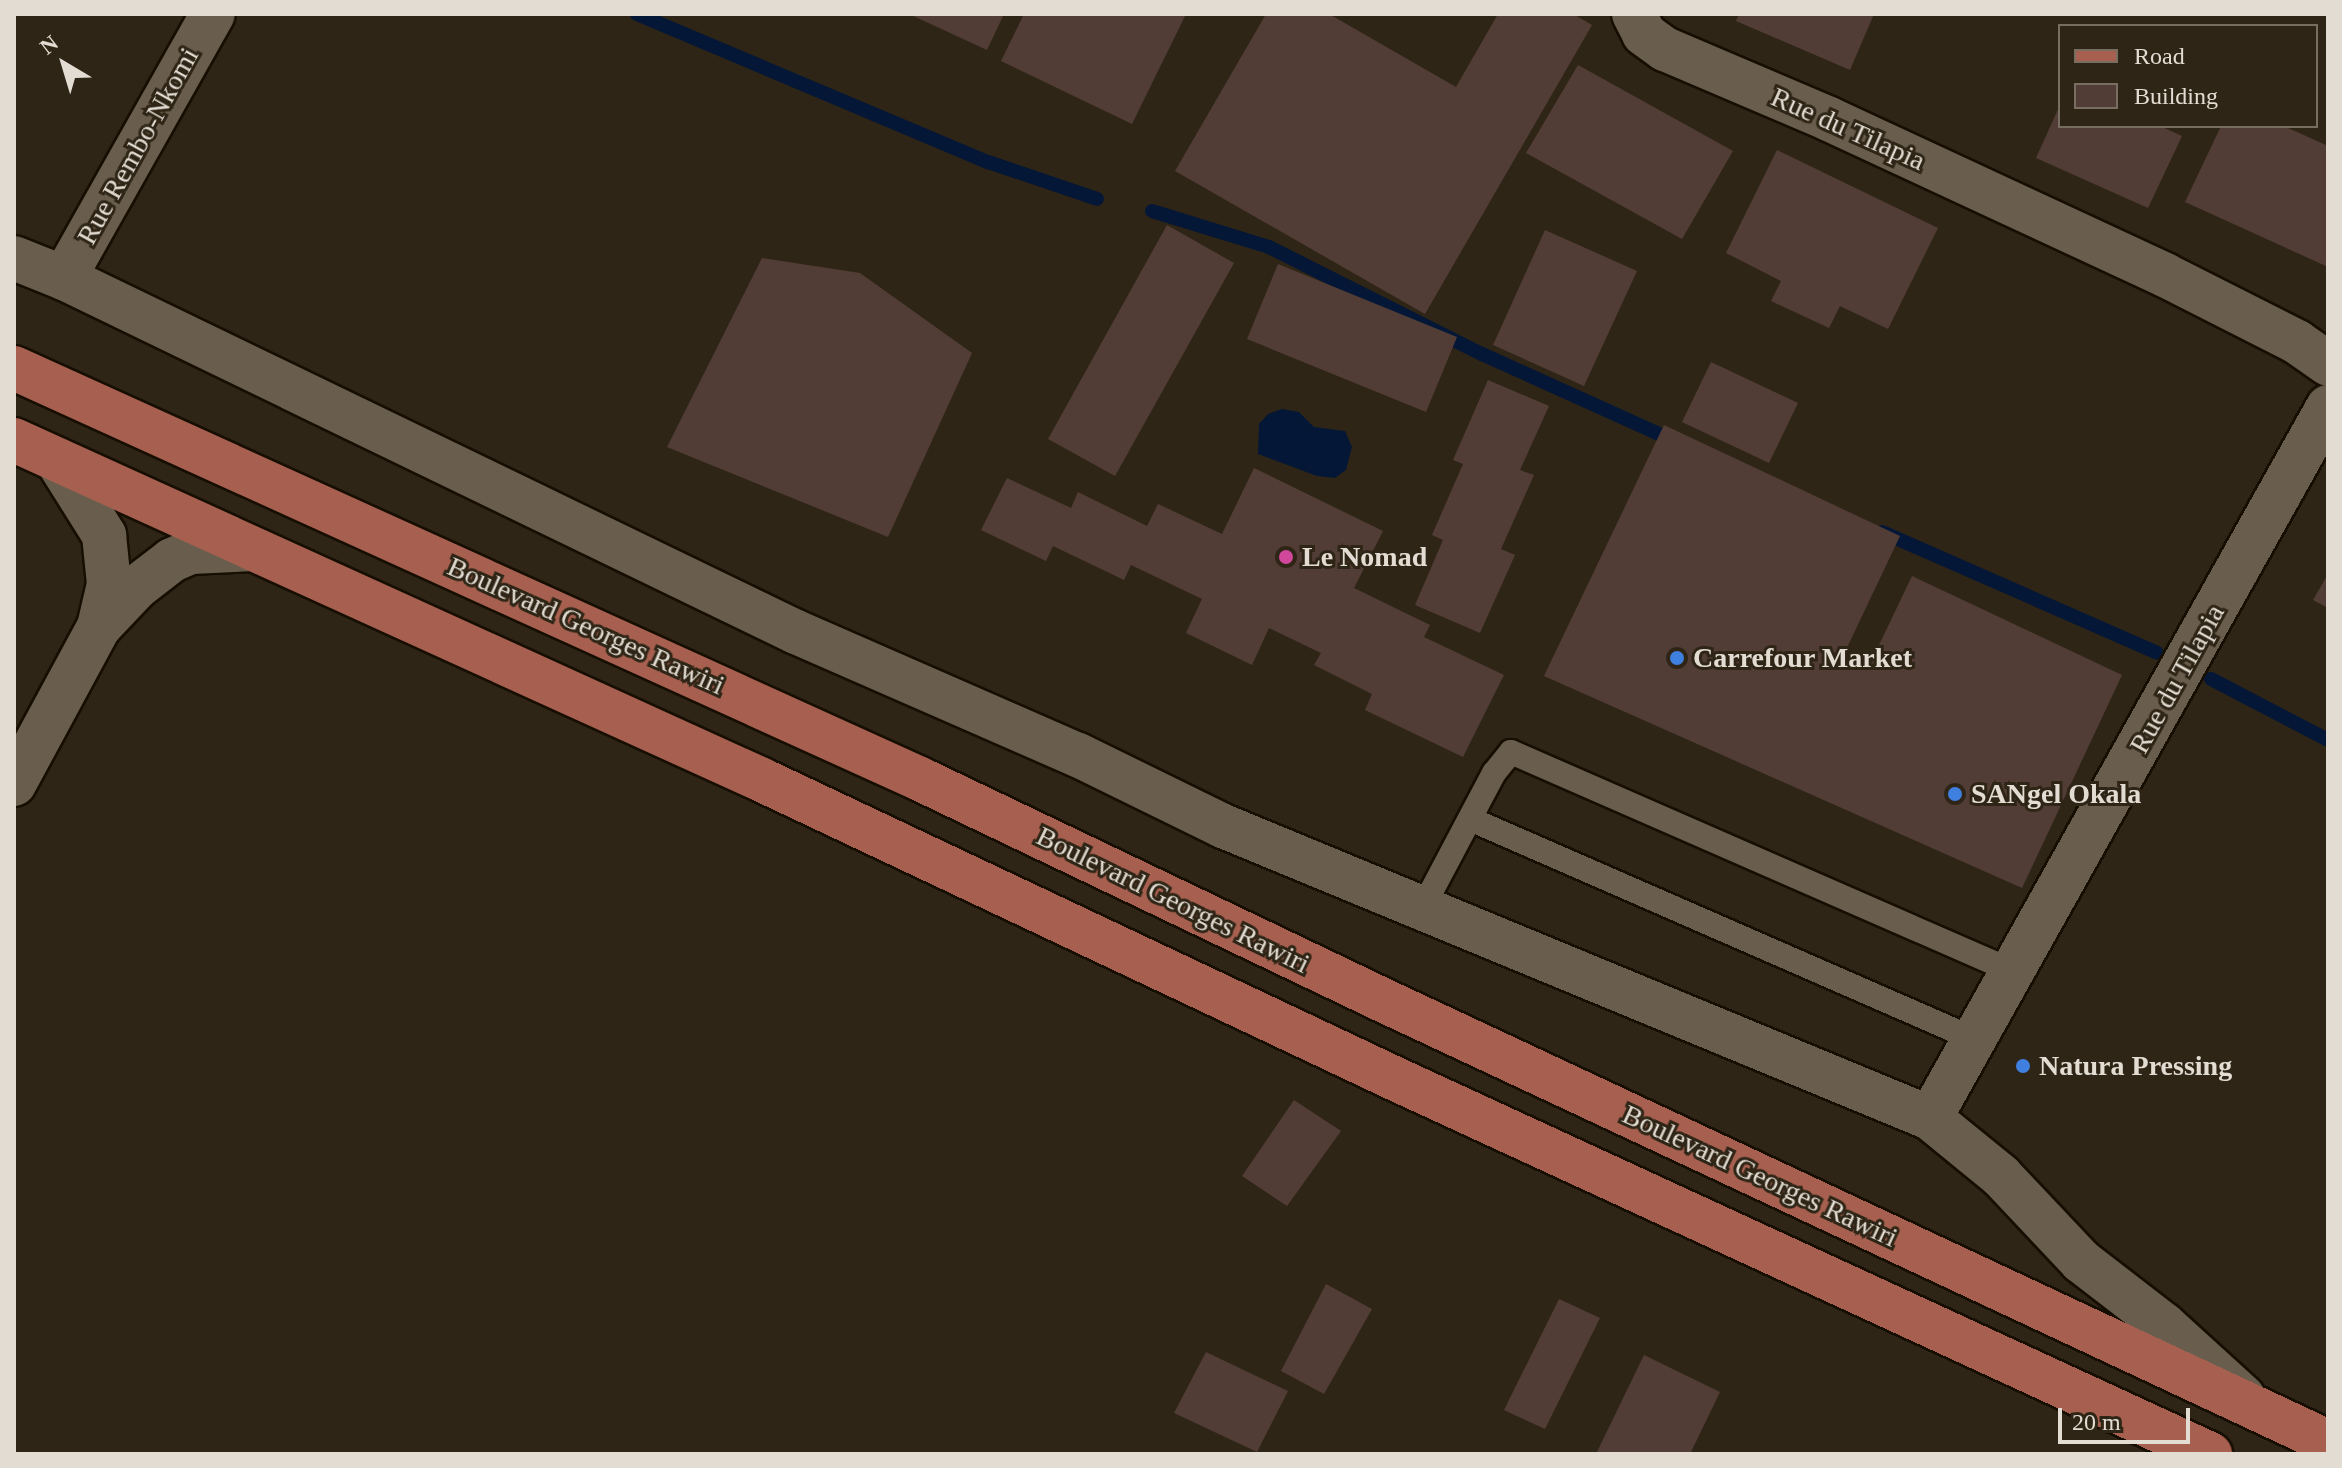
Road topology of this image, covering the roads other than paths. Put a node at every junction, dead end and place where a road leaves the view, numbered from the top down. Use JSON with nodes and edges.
{"nodes":[{"id":1,"x":213,"y":14,"type":"edge"},
{"id":2,"x":1634,"y":14,"type":"edge"},
{"id":3,"x":14,"y":258,"type":"edge"},
{"id":4,"x":64,"y":278,"type":"junction"},
{"id":5,"x":2328,"y":364,"type":"edge"},
{"id":6,"x":14,"y":368,"type":"edge"},
{"id":7,"x":2328,"y":407,"type":"edge"},
{"id":8,"x":14,"y":440,"type":"edge"},
{"id":9,"x":57,"y":460,"type":"junction"},
{"id":10,"x":252,"y":549,"type":"junction"},
{"id":11,"x":99,"y":627,"type":"junction"},
{"id":12,"x":14,"y":784,"type":"edge"},
{"id":13,"x":1470,"y":819,"type":"junction"},
{"id":14,"x":1423,"y":907,"type":"junction"},
{"id":15,"x":2012,"y":971,"type":"junction"},
{"id":16,"x":1974,"y":1039,"type":"junction"},
{"id":17,"x":1930,"y":1118,"type":"junction"},
{"id":18,"x":2260,"y":1413,"type":"junction"},
{"id":19,"x":2328,"y":1442,"type":"edge"},
{"id":20,"x":2210,"y":1454,"type":"edge"}],
"edges":[{"from":1,"to":4,"type":"street","name":"Rue Rembo-Nkomi"},
{"from":2,"to":5,"type":"street","name":"Rue du Tilapia"},
{"from":3,"to":4,"type":"street"},
{"from":4,"to":14,"type":"street"},
{"from":6,"to":18,"type":"main road","name":"Boulevard Georges Rawiri"},
{"from":7,"to":15,"type":"street","name":"Rue du Tilapia"},
{"from":8,"to":9,"type":"main road"},
{"from":9,"to":10,"type":"main road"},
{"from":9,"to":11,"type":"street"},
{"from":10,"to":11,"type":"street"},
{"from":10,"to":20,"type":"main road"},
{"from":11,"to":12,"type":"street"},
{"from":13,"to":14,"type":"lane"},
{"from":13,"to":15,"type":"lane"},
{"from":13,"to":16,"type":"lane"},
{"from":14,"to":17,"type":"street"},
{"from":15,"to":16,"type":"street","name":"Rue du Tilapia"},
{"from":16,"to":17,"type":"street","name":"Rue du Tilapia"},
{"from":17,"to":18,"type":"street"},
{"from":18,"to":19,"type":"main road","name":"Boulevard Georges Rawiri"}]}
